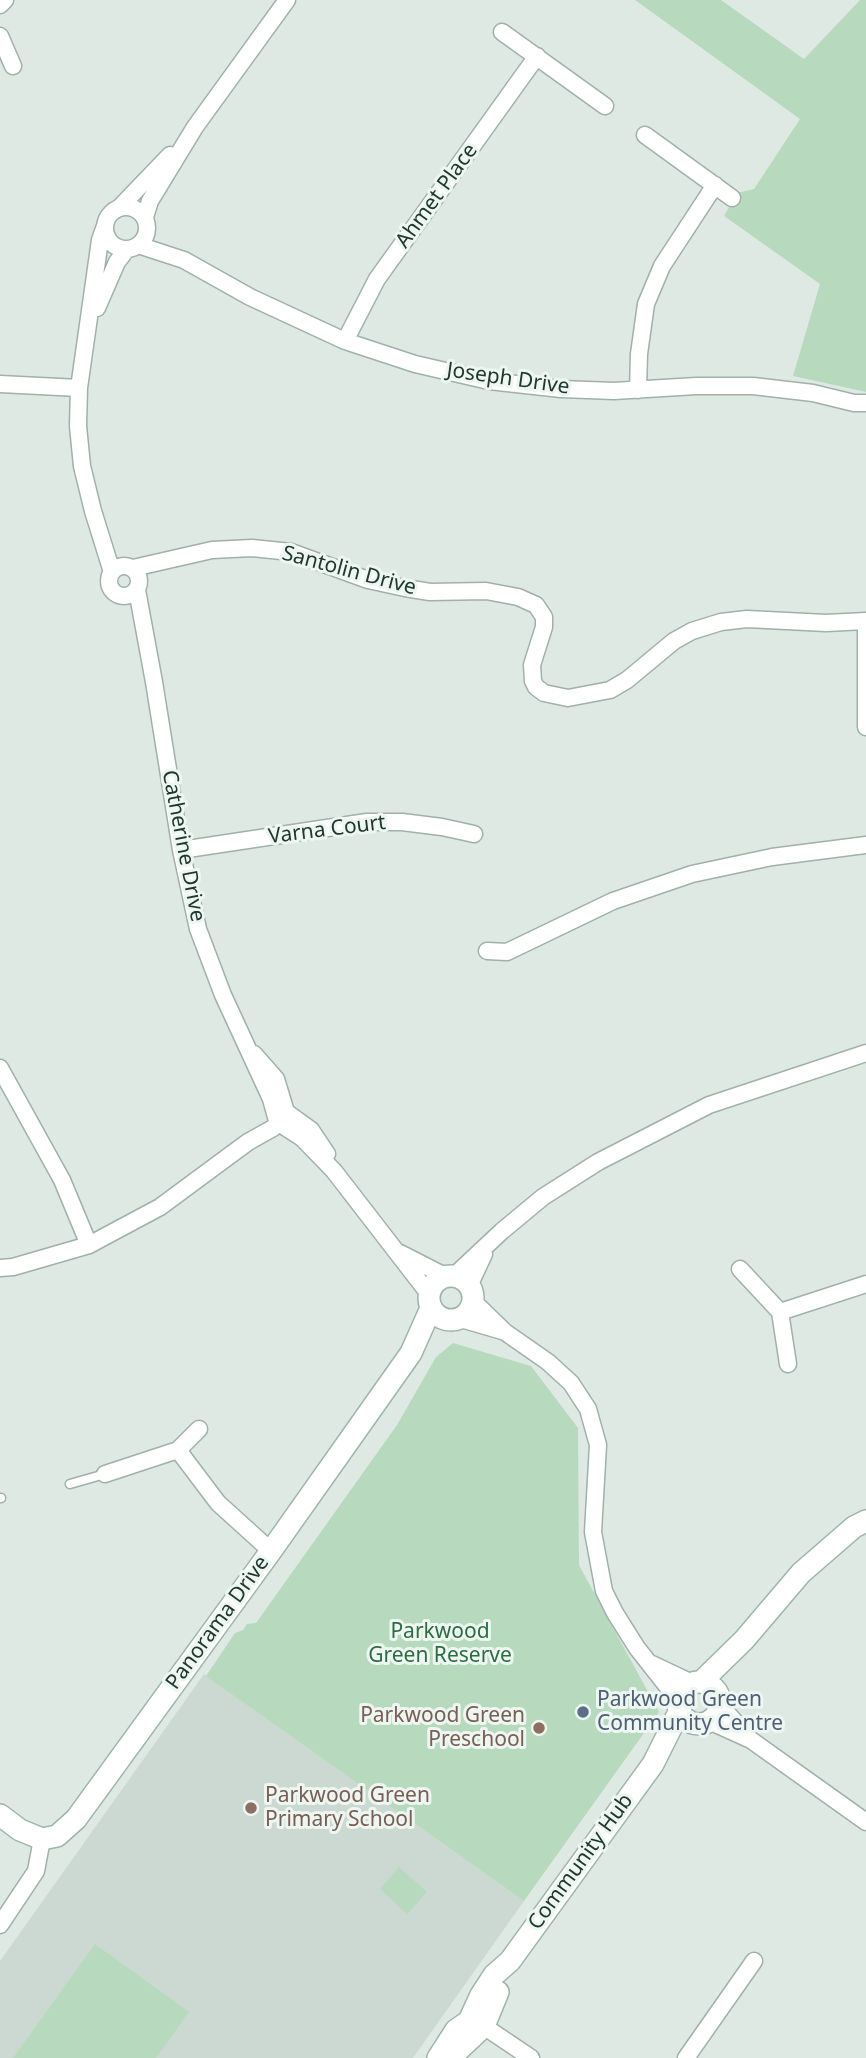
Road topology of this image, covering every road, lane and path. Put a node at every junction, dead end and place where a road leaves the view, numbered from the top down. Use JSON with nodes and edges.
{"nodes":[{"id":1,"x":5,"y":0,"type":"edge"},
{"id":2,"x":285,"y":2,"type":"edge"},
{"id":3,"x":0,"y":5,"type":"edge"},
{"id":4,"x":502,"y":32,"type":"dead end"},
{"id":5,"x":0,"y":36,"type":"edge"},
{"id":6,"x":537,"y":57,"type":"junction"},
{"id":7,"x":13,"y":66,"type":"dead end"},
{"id":8,"x":605,"y":106,"type":"dead end"},
{"id":9,"x":195,"y":127,"type":"junction"},
{"id":10,"x":645,"y":135,"type":"dead end"},
{"id":11,"x":715,"y":185,"type":"junction"},
{"id":12,"x":732,"y":198,"type":"dead end"},
{"id":13,"x":120,"y":207,"type":"junction"},
{"id":14,"x":146,"y":223,"type":"junction"},
{"id":15,"x":105,"y":226,"type":"junction"},
{"id":16,"x":133,"y":247,"type":"junction"},
{"id":17,"x":184,"y":260,"type":"junction"},
{"id":18,"x":86,"y":337,"type":"junction"},
{"id":19,"x":345,"y":341,"type":"junction"},
{"id":20,"x":0,"y":384,"type":"edge"},
{"id":21,"x":79,"y":388,"type":"junction"},
{"id":22,"x":638,"y":390,"type":"junction"},
{"id":23,"x":862,"y":406,"type":"edge"},
{"id":24,"x":129,"y":579,"type":"junction"},
{"id":25,"x":866,"y":621,"type":"edge"},
{"id":26,"x":826,"y":623,"type":"junction"},
{"id":27,"x":866,"y":629,"type":"edge"},
{"id":28,"x":866,"y":727,"type":"edge"},
{"id":29,"x":474,"y":834,"type":"dead end"},
{"id":30,"x":866,"y":845,"type":"edge"},
{"id":31,"x":181,"y":850,"type":"junction"},
{"id":32,"x":487,"y":951,"type":"dead end"},
{"id":33,"x":866,"y":1054,"type":"edge"},
{"id":34,"x":0,"y":1068,"type":"edge"},
{"id":35,"x":281,"y":1117,"type":"junction"},
{"id":36,"x":89,"y":1245,"type":"junction"},
{"id":37,"x":398,"y":1252,"type":"junction"},
{"id":38,"x":0,"y":1268,"type":"edge"},
{"id":39,"x":740,"y":1269,"type":"dead end"},
{"id":40,"x":866,"y":1284,"type":"edge"},
{"id":41,"x":461,"y":1285,"type":"junction"},
{"id":42,"x":442,"y":1310,"type":"junction"},
{"id":43,"x":780,"y":1312,"type":"junction"},
{"id":44,"x":505,"y":1332,"type":"junction"},
{"id":45,"x":788,"y":1364,"type":"dead end"},
{"id":46,"x":199,"y":1429,"type":"dead end"},
{"id":47,"x":178,"y":1450,"type":"junction"},
{"id":48,"x":105,"y":1474,"type":"joint"},
{"id":49,"x":70,"y":1484,"type":"dead end"},
{"id":50,"x":866,"y":1521,"type":"edge"},
{"id":51,"x":271,"y":1551,"type":"junction"},
{"id":52,"x":650,"y":1663,"type":"junction"},
{"id":53,"x":706,"y":1701,"type":"junction"},
{"id":54,"x":678,"y":1706,"type":"junction"},
{"id":55,"x":653,"y":1764,"type":"junction"},
{"id":56,"x":0,"y":1815,"type":"edge"},
{"id":57,"x":866,"y":1822,"type":"edge"},
{"id":58,"x":42,"y":1839,"type":"junction"},
{"id":59,"x":0,"y":1925,"type":"edge"},
{"id":60,"x":754,"y":1961,"type":"dead end"},
{"id":61,"x":478,"y":2022,"type":"junction"},
{"id":62,"x":438,"y":2058,"type":"edge"},
{"id":63,"x":450,"y":2058,"type":"edge"},
{"id":64,"x":531,"y":2058,"type":"edge"},
{"id":65,"x":686,"y":2058,"type":"edge"}],
"edges":[{"from":1,"to":3,"type":"street"},
{"from":2,"to":9,"type":"street"},
{"from":4,"to":6,"type":"street"},
{"from":5,"to":7,"type":"street"},
{"from":6,"to":8,"type":"street"},
{"from":6,"to":19,"type":"street","name":"Ahmet Place"},
{"from":9,"to":13,"type":"street"},
{"from":9,"to":14,"type":"street"},
{"from":10,"to":11,"type":"street"},
{"from":11,"to":12,"type":"street"},
{"from":11,"to":22,"type":"street"},
{"from":13,"to":14,"type":"street"},
{"from":13,"to":15,"type":"street"},
{"from":14,"to":16,"type":"street"},
{"from":14,"to":17,"type":"street","name":"Joseph Drive"},
{"from":15,"to":16,"type":"street"},
{"from":15,"to":18,"type":"street","name":"Catherine Drive"},
{"from":16,"to":17,"type":"street","name":"Joseph Drive"},
{"from":16,"to":18,"type":"street","name":"Catherine Drive"},
{"from":17,"to":19,"type":"street","name":"Joseph Drive"},
{"from":18,"to":21,"type":"street","name":"Catherine Drive"},
{"from":19,"to":22,"type":"street","name":"Joseph Drive"},
{"from":20,"to":21,"type":"street"},
{"from":21,"to":24,"type":"street","name":"Catherine Drive"},
{"from":22,"to":23,"type":"street","name":"Joseph Drive"},
{"from":24,"to":26,"type":"street","name":"Santolin Drive"},
{"from":24,"to":31,"type":"street","name":"Catherine Drive"},
{"from":25,"to":26,"type":"street","name":"Santolin Drive"},
{"from":26,"to":27,"type":"street","name":"Santolin Drive"},
{"from":27,"to":28,"type":"street"},
{"from":29,"to":31,"type":"street","name":"Varna Court"},
{"from":30,"to":32,"type":"street"},
{"from":31,"to":35,"type":"street","name":"Catherine Drive"},
{"from":33,"to":41,"type":"street"},
{"from":34,"to":36,"type":"street"},
{"from":35,"to":36,"type":"street"},
{"from":35,"to":37,"type":"street"},
{"from":36,"to":38,"type":"street"},
{"from":37,"to":41,"type":"street"},
{"from":37,"to":42,"type":"street"},
{"from":39,"to":43,"type":"street"},
{"from":40,"to":43,"type":"street"},
{"from":41,"to":42,"type":"street"},
{"from":41,"to":42,"type":"street"},
{"from":41,"to":44,"type":"street"},
{"from":42,"to":44,"type":"street"},
{"from":42,"to":51,"type":"street","name":"Panorama Drive"},
{"from":43,"to":45,"type":"street"},
{"from":44,"to":52,"type":"street"},
{"from":46,"to":47,"type":"street"},
{"from":47,"to":48,"type":"street"},
{"from":47,"to":51,"type":"street"},
{"from":48,"to":49,"type":"lane"},
{"from":50,"to":53,"type":"street","name":"Community Hub"},
{"from":51,"to":58,"type":"street","name":"Panorama Drive"},
{"from":52,"to":53,"type":"street"},
{"from":52,"to":54,"type":"street"},
{"from":53,"to":54,"type":"street","name":"Community Hub"},
{"from":53,"to":54,"type":"street"},
{"from":53,"to":55,"type":"street","name":"Community Hub"},
{"from":53,"to":57,"type":"street"},
{"from":54,"to":55,"type":"street","name":"Community Hub"},
{"from":55,"to":61,"type":"street","name":"Community Hub"},
{"from":56,"to":58,"type":"street"},
{"from":58,"to":59,"type":"street"},
{"from":60,"to":65,"type":"street"},
{"from":61,"to":62,"type":"street","name":"Community Hub"},
{"from":61,"to":63,"type":"street","name":"Community Hub"},
{"from":61,"to":64,"type":"street"}]}
